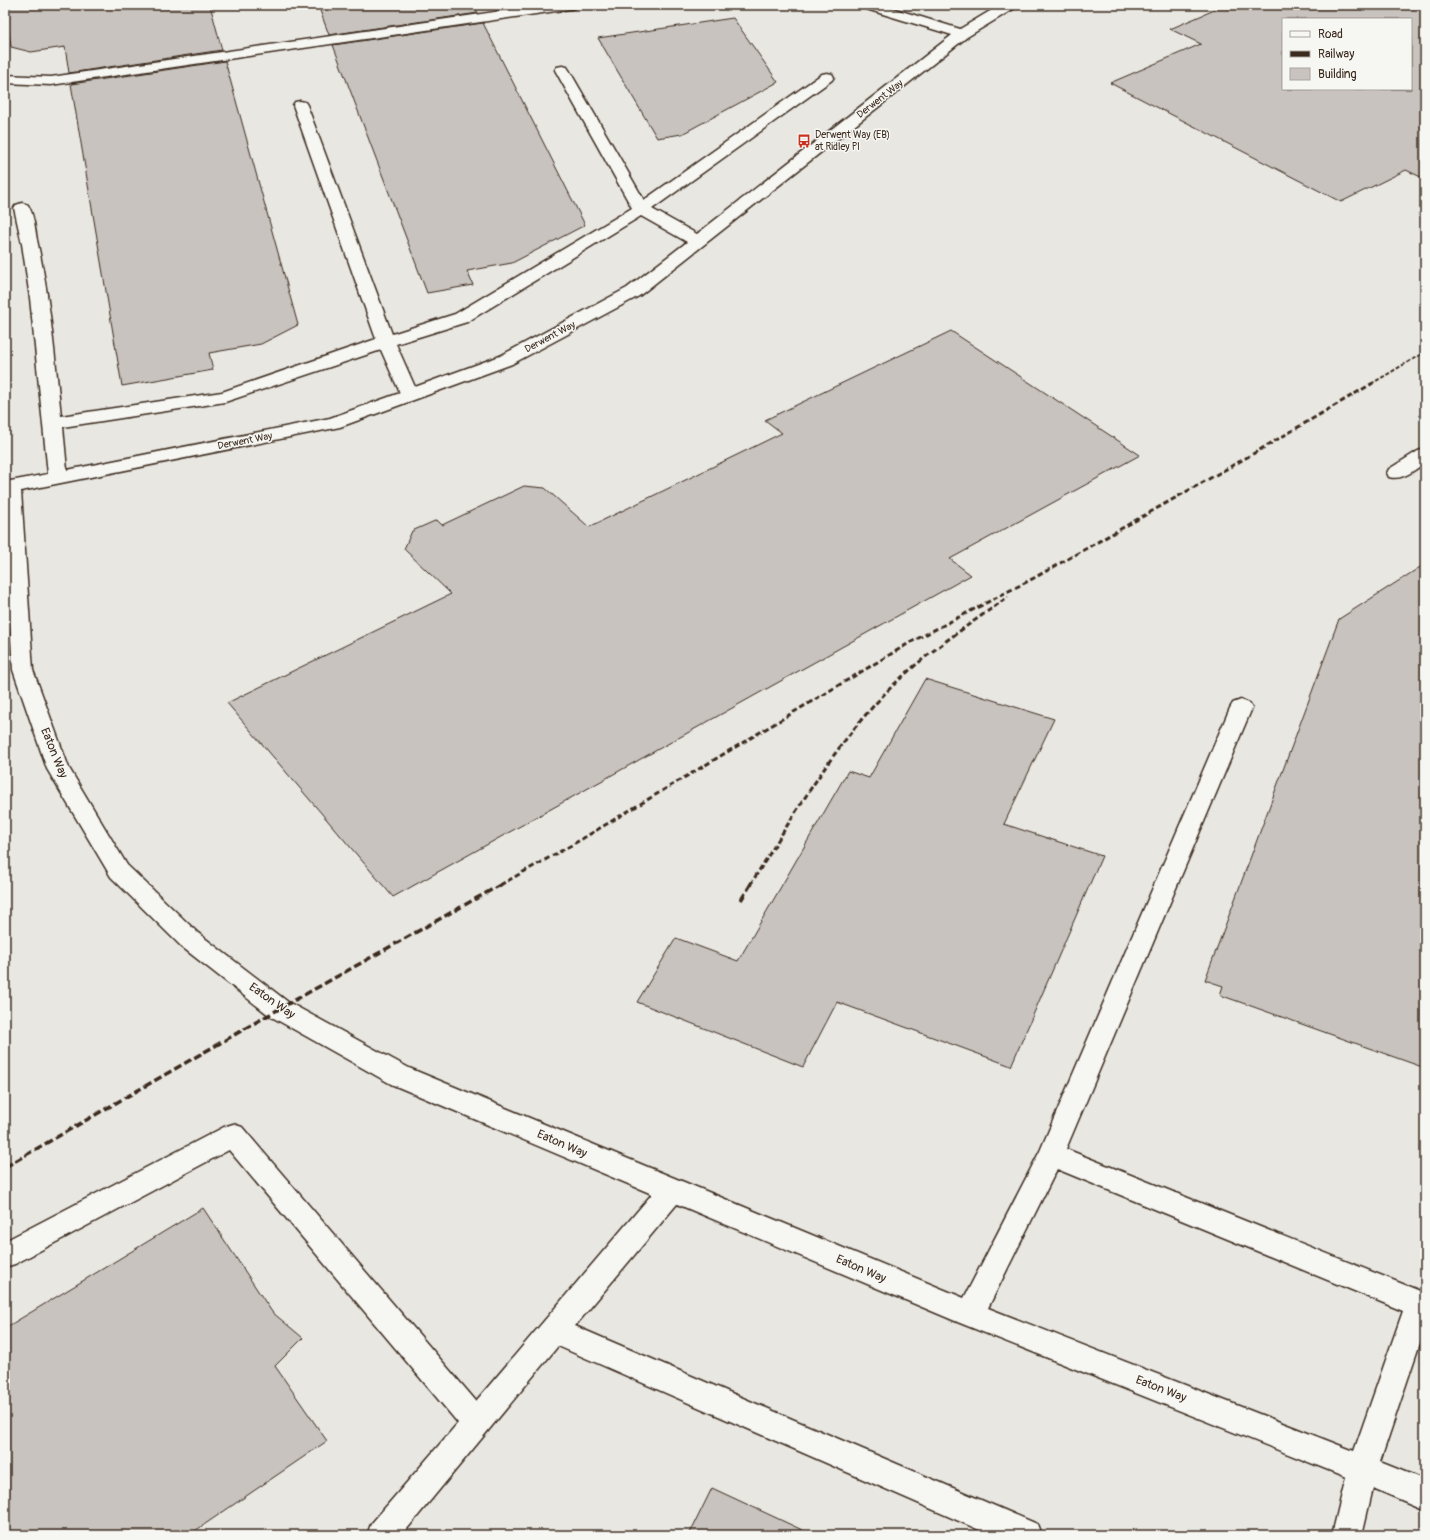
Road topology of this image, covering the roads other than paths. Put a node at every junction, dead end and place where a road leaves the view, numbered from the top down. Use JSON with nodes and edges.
{"nodes":[{"id":1,"x":570,"y":5,"type":"edge"},
{"id":2,"x":868,"y":5,"type":"edge"},
{"id":3,"x":1010,"y":5,"type":"edge"},
{"id":4,"x":962,"y":34,"type":"junction"},
{"id":5,"x":562,"y":70,"type":"dead end"},
{"id":6,"x":827,"y":77,"type":"dead end"},
{"id":7,"x":5,"y":79,"type":"edge"},
{"id":8,"x":300,"y":105,"type":"dead end"},
{"id":9,"x":22,"y":208,"type":"dead end"},
{"id":10,"x":641,"y":209,"type":"junction"},
{"id":11,"x":698,"y":241,"type":"junction"},
{"id":12,"x":386,"y":342,"type":"junction"},
{"id":13,"x":410,"y":395,"type":"junction"},
{"id":14,"x":54,"y":423,"type":"junction"},
{"id":15,"x":1425,"y":455,"type":"edge"},
{"id":16,"x":1396,"y":473,"type":"dead end"},
{"id":17,"x":58,"y":478,"type":"junction"},
{"id":18,"x":8,"y":488,"type":"edge"},
{"id":19,"x":1241,"y":708,"type":"dead end"},
{"id":20,"x":1051,"y":1155,"type":"junction"},
{"id":21,"x":672,"y":1190,"type":"junction"},
{"id":22,"x":5,"y":1255,"type":"edge"},
{"id":23,"x":970,"y":1314,"type":"junction"},
{"id":24,"x":554,"y":1330,"type":"junction"},
{"id":25,"x":476,"y":1422,"type":"junction"},
{"id":26,"x":1363,"y":1469,"type":"junction"},
{"id":27,"x":1425,"y":1495,"type":"edge"},
{"id":28,"x":382,"y":1535,"type":"edge"},
{"id":29,"x":1026,"y":1535,"type":"edge"},
{"id":30,"x":1347,"y":1535,"type":"edge"}],
"edges":[{"from":1,"to":7,"type":"street"},
{"from":2,"to":4,"type":"street"},
{"from":3,"to":4,"type":"street","name":"Derwent Way"},
{"from":4,"to":11,"type":"street","name":"Derwent Way"},
{"from":5,"to":10,"type":"street"},
{"from":6,"to":10,"type":"street"},
{"from":8,"to":12,"type":"street"},
{"from":9,"to":14,"type":"street"},
{"from":10,"to":11,"type":"street"},
{"from":10,"to":12,"type":"street"},
{"from":11,"to":13,"type":"street","name":"Derwent Way"},
{"from":12,"to":13,"type":"street"},
{"from":12,"to":14,"type":"street"},
{"from":13,"to":17,"type":"street","name":"Derwent Way"},
{"from":14,"to":17,"type":"street"},
{"from":15,"to":16,"type":"street"},
{"from":17,"to":18,"type":"street","name":"Derwent Way"},
{"from":18,"to":21,"type":"street","name":"Eaton Way"},
{"from":19,"to":20,"type":"street"},
{"from":20,"to":23,"type":"street"},
{"from":20,"to":26,"type":"street"},
{"from":21,"to":23,"type":"street","name":"Eaton Way"},
{"from":21,"to":24,"type":"street"},
{"from":22,"to":25,"type":"street"},
{"from":23,"to":26,"type":"street","name":"Eaton Way"},
{"from":24,"to":25,"type":"street"},
{"from":24,"to":29,"type":"street"},
{"from":25,"to":28,"type":"street"},
{"from":26,"to":27,"type":"street","name":"Eaton Way"},
{"from":26,"to":30,"type":"street"}]}
